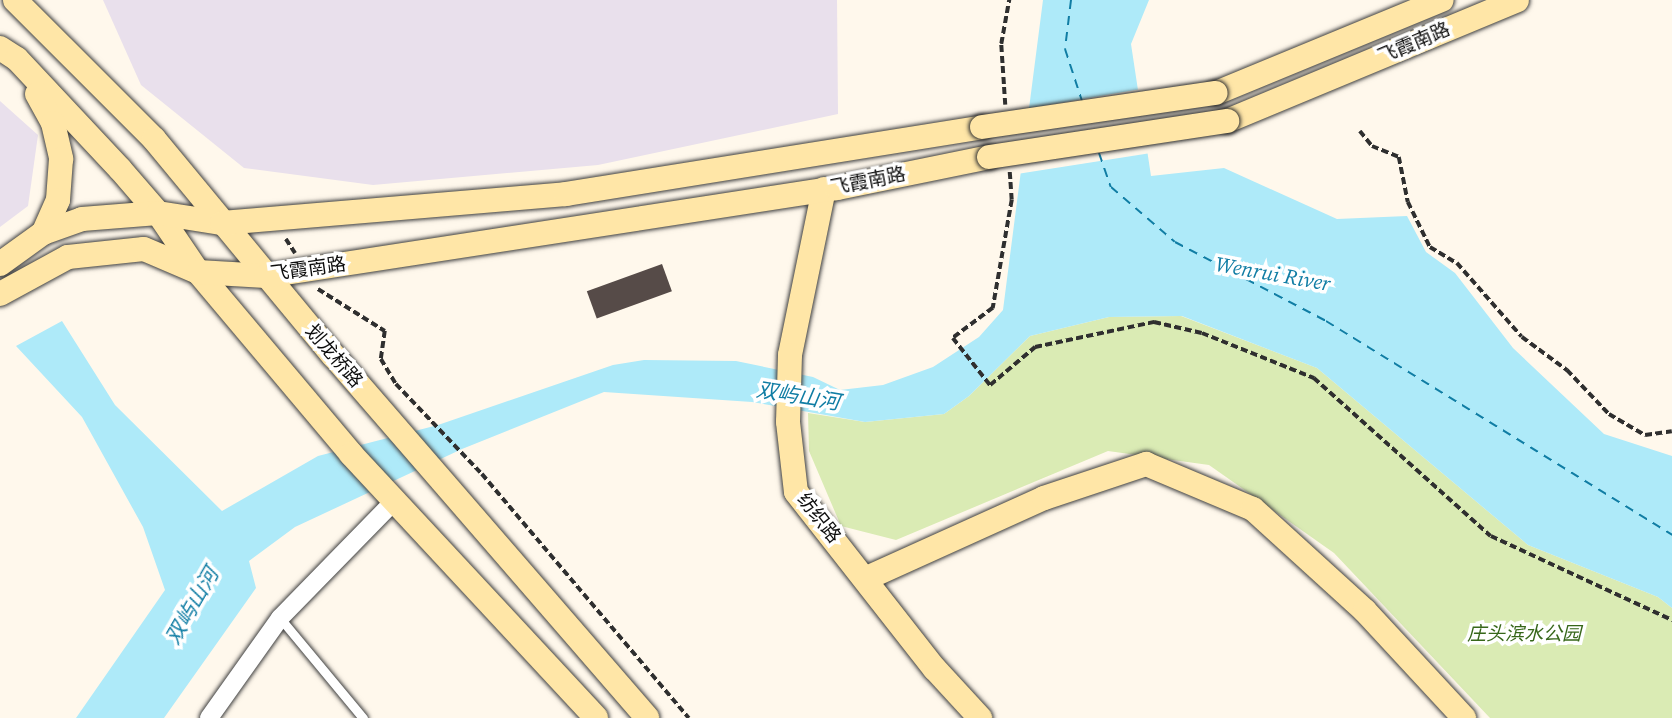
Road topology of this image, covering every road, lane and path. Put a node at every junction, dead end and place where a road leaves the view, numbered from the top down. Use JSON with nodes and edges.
{"nodes":[{"id":1,"x":15,"y":0,"type":"edge"},
{"id":2,"x":1009,"y":0,"type":"edge"},
{"id":3,"x":1443,"y":0,"type":"edge"},
{"id":4,"x":1517,"y":0,"type":"edge"},
{"id":5,"x":9,"y":54,"type":"edge"},
{"id":6,"x":1005,"y":109,"type":"dead end"},
{"id":7,"x":1360,"y":131,"type":"dead end"},
{"id":8,"x":999,"y":159,"type":"junction"},
{"id":9,"x":824,"y":189,"type":"junction"},
{"id":10,"x":158,"y":213,"type":"junction"},
{"id":11,"x":272,"y":219,"type":"junction"},
{"id":12,"x":222,"y":223,"type":"junction"},
{"id":13,"x":43,"y":233,"type":"junction"},
{"id":14,"x":0,"y":264,"type":"edge"},
{"id":15,"x":306,"y":269,"type":"junction"},
{"id":16,"x":198,"y":272,"type":"junction"},
{"id":17,"x":265,"y":276,"type":"junction"},
{"id":18,"x":0,"y":294,"type":"edge"},
{"id":19,"x":1672,"y":431,"type":"edge"},
{"id":20,"x":394,"y":500,"type":"junction"},
{"id":21,"x":867,"y":578,"type":"junction"},
{"id":22,"x":280,"y":618,"type":"junction"},
{"id":23,"x":1672,"y":620,"type":"edge"},
{"id":24,"x":209,"y":718,"type":"edge"},
{"id":25,"x":363,"y":718,"type":"edge"},
{"id":26,"x":596,"y":718,"type":"edge"},
{"id":27,"x":647,"y":718,"type":"edge"},
{"id":28,"x":689,"y":718,"type":"edge"},
{"id":29,"x":980,"y":718,"type":"edge"},
{"id":30,"x":1464,"y":718,"type":"edge"}],
"edges":[{"from":1,"to":12,"type":"main road","name":"划龙桥路"},
{"from":2,"to":6,"type":"path"},
{"from":3,"to":11,"type":"main road","name":"飞霞南路","bridge":true},
{"from":4,"to":8,"type":"main road","name":"飞霞南路","bridge":true},
{"from":5,"to":10,"type":"main road"},
{"from":5,"to":13,"type":"main road"},
{"from":7,"to":19,"type":"path"},
{"from":8,"to":9,"type":"main road","name":"飞霞南路"},
{"from":8,"to":23,"type":"path"},
{"from":9,"to":15,"type":"main road","name":"飞霞南路"},
{"from":9,"to":21,"type":"main road","name":"纺织路"},
{"from":10,"to":12,"type":"main road","name":"飞霞南路"},
{"from":10,"to":13,"type":"main road","name":"飞霞南路"},
{"from":10,"to":16,"type":"main road"},
{"from":11,"to":12,"type":"main road","name":"飞霞南路"},
{"from":11,"to":15,"type":"path"},
{"from":12,"to":17,"type":"main road","name":"划龙桥路"},
{"from":13,"to":14,"type":"main road"},
{"from":15,"to":17,"type":"main road","name":"飞霞南路"},
{"from":15,"to":28,"type":"path"},
{"from":16,"to":17,"type":"main road","name":"飞霞南路"},
{"from":16,"to":18,"type":"main road"},
{"from":16,"to":20,"type":"main road"},
{"from":17,"to":27,"type":"main road","name":"划龙桥路"},
{"from":20,"to":22,"type":"street"},
{"from":20,"to":26,"type":"main road"},
{"from":21,"to":29,"type":"main road","name":"纺织路"},
{"from":21,"to":30,"type":"main road"},
{"from":22,"to":24,"type":"street"},
{"from":22,"to":25,"type":"lane"}]}
